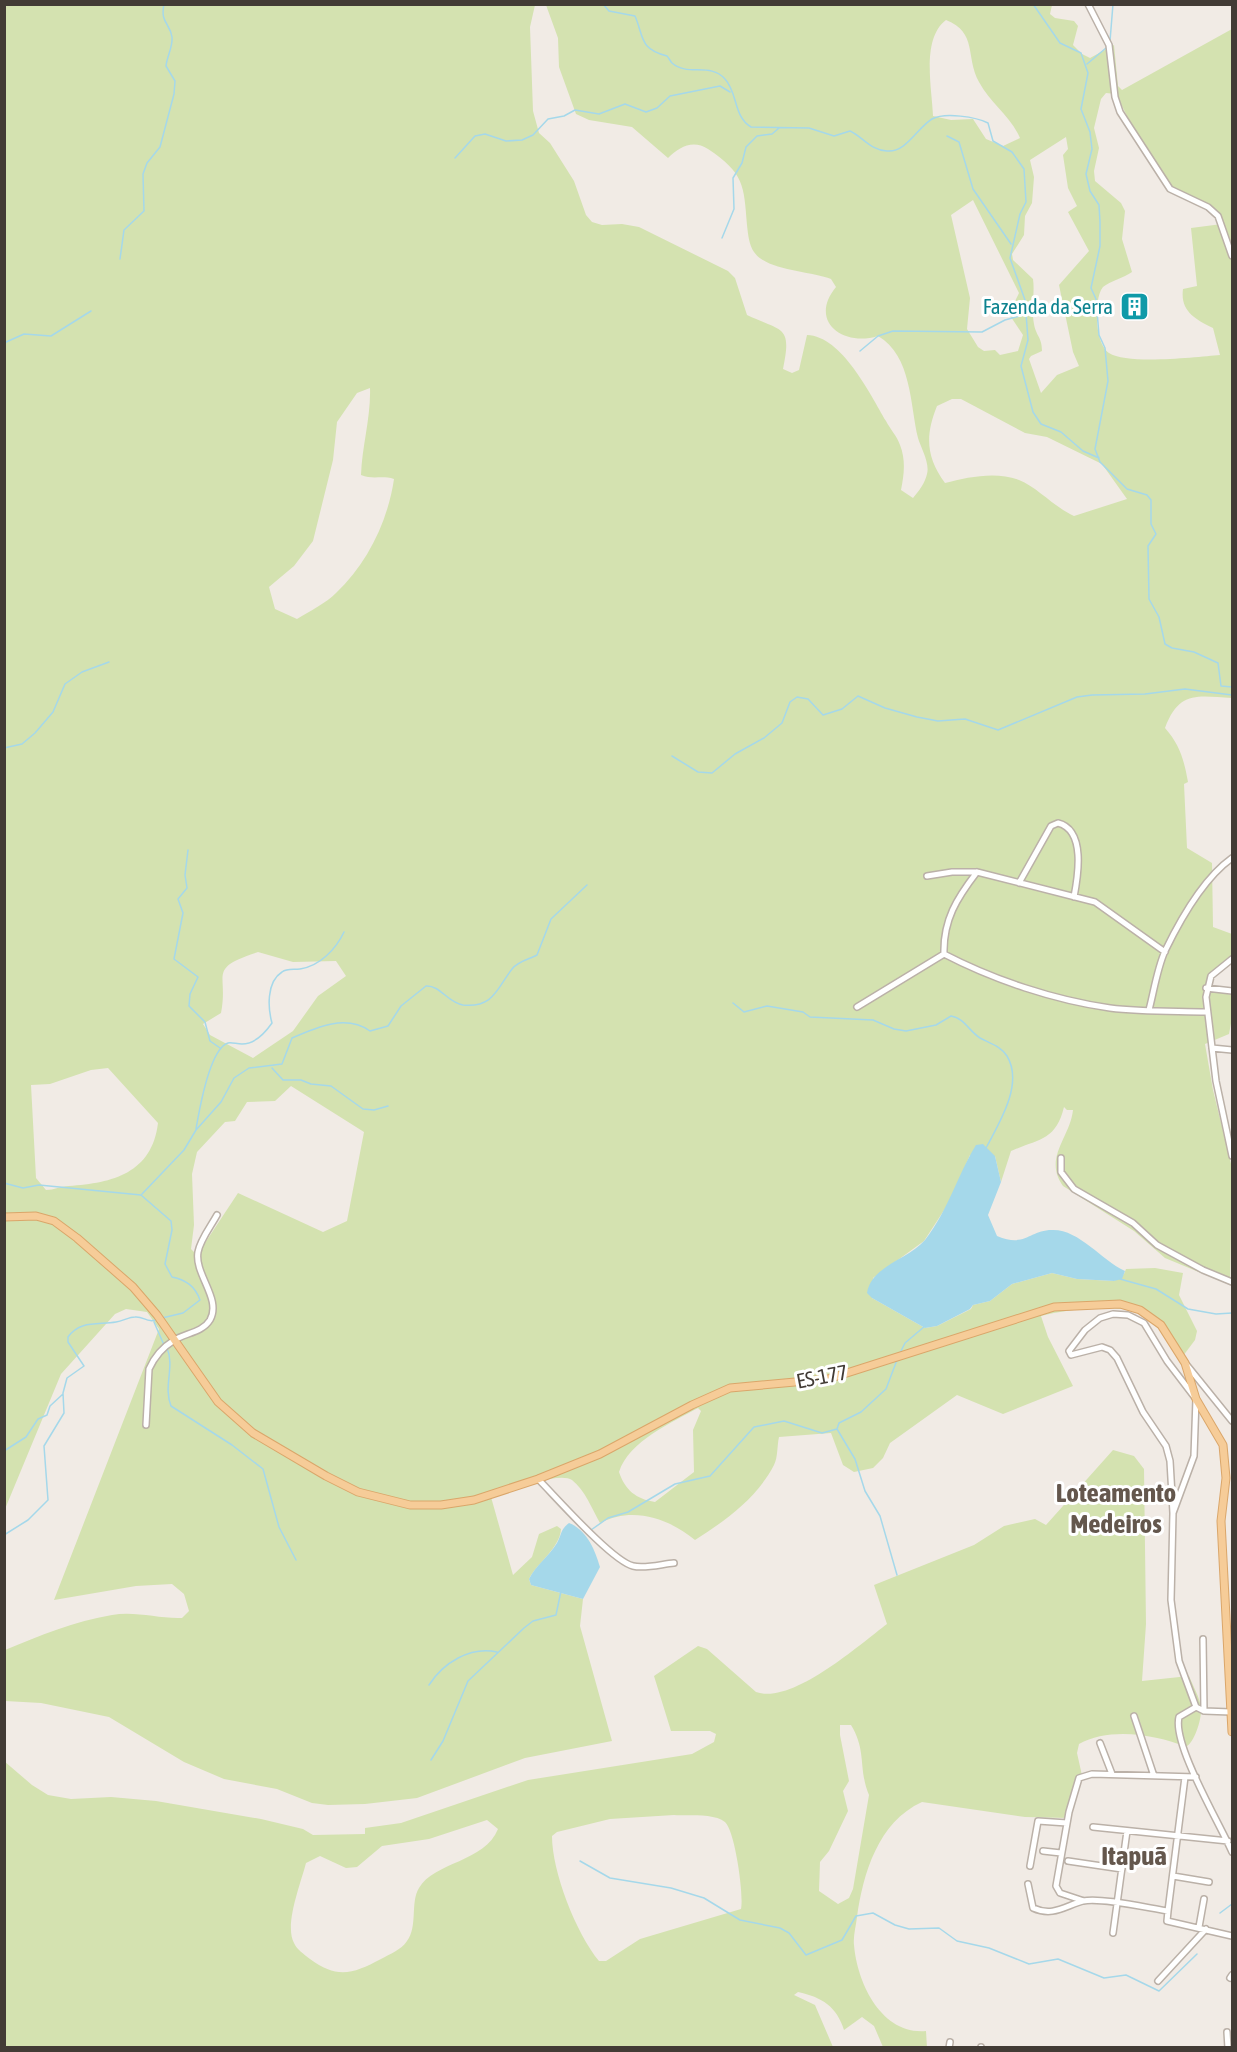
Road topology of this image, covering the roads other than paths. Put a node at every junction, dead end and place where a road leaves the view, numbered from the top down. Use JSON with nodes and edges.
{"nodes":[{"id":1,"x":1088,"y":4,"type":"edge"},
{"id":2,"x":1233,"y":256,"type":"edge"},
{"id":3,"x":1233,"y":858,"type":"edge"},
{"id":4,"x":977,"y":872,"type":"junction"},
{"id":5,"x":927,"y":876,"type":"dead end"},
{"id":6,"x":1019,"y":883,"type":"junction"},
{"id":7,"x":1074,"y":897,"type":"junction"},
{"id":8,"x":1165,"y":952,"type":"junction"},
{"id":9,"x":944,"y":954,"type":"junction"},
{"id":10,"x":1233,"y":959,"type":"edge"},
{"id":11,"x":1206,"y":988,"type":"junction"},
{"id":12,"x":1233,"y":991,"type":"edge"},
{"id":13,"x":857,"y":1007,"type":"dead end"},
{"id":14,"x":1149,"y":1010,"type":"junction"},
{"id":15,"x":1206,"y":1012,"type":"junction"},
{"id":16,"x":1212,"y":1048,"type":"junction"},
{"id":17,"x":1233,"y":1050,"type":"edge"},
{"id":18,"x":1233,"y":1156,"type":"edge"},
{"id":19,"x":1061,"y":1158,"type":"dead end"},
{"id":20,"x":217,"y":1215,"type":"dead end"},
{"id":21,"x":4,"y":1217,"type":"edge"},
{"id":22,"x":1233,"y":1282,"type":"edge"},
{"id":23,"x":174,"y":1341,"type":"junction"},
{"id":24,"x":1185,"y":1363,"type":"junction"},
{"id":25,"x":1196,"y":1399,"type":"junction"},
{"id":26,"x":1233,"y":1421,"type":"edge"},
{"id":27,"x":146,"y":1425,"type":"dead end"},
{"id":28,"x":538,"y":1479,"type":"junction"},
{"id":29,"x":1173,"y":1514,"type":"junction"},
{"id":30,"x":674,"y":1563,"type":"dead end"},
{"id":31,"x":1203,"y":1639,"type":"dead end"},
{"id":32,"x":1233,"y":1674,"type":"edge"},
{"id":33,"x":1231,"y":1690,"type":"junction"},
{"id":34,"x":1196,"y":1707,"type":"junction"},
{"id":35,"x":1204,"y":1711,"type":"junction"},
{"id":36,"x":1231,"y":1712,"type":"edge"},
{"id":37,"x":1134,"y":1716,"type":"dead end"},
{"id":38,"x":1233,"y":1732,"type":"edge"},
{"id":39,"x":1100,"y":1743,"type":"dead end"},
{"id":40,"x":1112,"y":1774,"type":"junction"},
{"id":41,"x":1154,"y":1776,"type":"junction"},
{"id":42,"x":1185,"y":1777,"type":"junction"},
{"id":43,"x":1196,"y":1777,"type":"junction"},
{"id":44,"x":1067,"y":1823,"type":"junction"},
{"id":45,"x":1093,"y":1827,"type":"dead end"},
{"id":46,"x":1127,"y":1831,"type":"junction"},
{"id":47,"x":1179,"y":1836,"type":"junction"},
{"id":48,"x":1228,"y":1841,"type":"junction"},
{"id":49,"x":1043,"y":1851,"type":"dead end"},
{"id":50,"x":1233,"y":1852,"type":"edge"},
{"id":51,"x":1061,"y":1853,"type":"junction"},
{"id":52,"x":1068,"y":1861,"type":"dead end"},
{"id":53,"x":1030,"y":1866,"type":"dead end"},
{"id":54,"x":1122,"y":1869,"type":"junction"},
{"id":55,"x":1173,"y":1876,"type":"junction"},
{"id":56,"x":1209,"y":1882,"type":"dead end"},
{"id":57,"x":1028,"y":1884,"type":"dead end"},
{"id":58,"x":1204,"y":1899,"type":"dead end"},
{"id":59,"x":1084,"y":1901,"type":"junction"},
{"id":60,"x":1117,"y":1904,"type":"junction"},
{"id":61,"x":1168,"y":1911,"type":"junction"},
{"id":62,"x":1199,"y":1927,"type":"junction"},
{"id":63,"x":1206,"y":1929,"type":"junction"},
{"id":64,"x":1113,"y":1933,"type":"dead end"},
{"id":65,"x":1233,"y":1936,"type":"edge"},
{"id":66,"x":1158,"y":1981,"type":"dead end"},
{"id":67,"x":1227,"y":2032,"type":"dead end"},
{"id":68,"x":1228,"y":2048,"type":"edge"}],
"edges":[{"from":1,"to":2,"type":"street"},
{"from":3,"to":8,"type":"street"},
{"from":4,"to":5,"type":"street"},
{"from":4,"to":6,"type":"street"},
{"from":4,"to":9,"type":"street"},
{"from":6,"to":7,"type":"street"},
{"from":6,"to":7,"type":"street"},
{"from":7,"to":8,"type":"street"},
{"from":8,"to":14,"type":"street"},
{"from":9,"to":13,"type":"street"},
{"from":9,"to":14,"type":"street"},
{"from":10,"to":11,"type":"street"},
{"from":11,"to":12,"type":"street"},
{"from":11,"to":15,"type":"street"},
{"from":14,"to":15,"type":"street"},
{"from":15,"to":16,"type":"street"},
{"from":16,"to":17,"type":"street"},
{"from":16,"to":18,"type":"street"},
{"from":19,"to":22,"type":"street"},
{"from":20,"to":23,"type":"street"},
{"from":21,"to":23,"type":"main road","number":"ES-177"},
{"from":23,"to":27,"type":"street"},
{"from":23,"to":28,"type":"main road","name":"ES-177","number":"ES-177"},
{"from":24,"to":25,"type":"main road","name":"ES-177","number":"ES-177"},
{"from":24,"to":26,"type":"street"},
{"from":24,"to":28,"type":"main road","name":"ES-177","number":"ES-177"},
{"from":25,"to":29,"type":"street"},
{"from":25,"to":29,"type":"street"},
{"from":25,"to":33,"type":"main road","number":"ES-177"},
{"from":28,"to":30,"type":"street"},
{"from":29,"to":34,"type":"street"},
{"from":31,"to":35,"type":"street"},
{"from":32,"to":33,"type":"street"},
{"from":33,"to":36,"type":"main road","number":"ES-177"},
{"from":34,"to":35,"type":"street"},
{"from":34,"to":43,"type":"street"},
{"from":35,"to":36,"type":"street"},
{"from":36,"to":38,"type":"main road","number":"ES-177"},
{"from":37,"to":41,"type":"street"},
{"from":39,"to":40,"type":"street"},
{"from":40,"to":41,"type":"street"},
{"from":40,"to":44,"type":"street"},
{"from":41,"to":42,"type":"street"},
{"from":42,"to":43,"type":"street"},
{"from":42,"to":47,"type":"street"},
{"from":43,"to":48,"type":"street"},
{"from":44,"to":51,"type":"street"},
{"from":44,"to":53,"type":"street"},
{"from":45,"to":46,"type":"street"},
{"from":46,"to":47,"type":"street"},
{"from":46,"to":54,"type":"street"},
{"from":47,"to":48,"type":"street"},
{"from":47,"to":55,"type":"street"},
{"from":48,"to":50,"type":"street"},
{"from":49,"to":51,"type":"street"},
{"from":51,"to":59,"type":"street"},
{"from":52,"to":54,"type":"street"},
{"from":54,"to":60,"type":"street"},
{"from":55,"to":56,"type":"street"},
{"from":55,"to":61,"type":"street"},
{"from":57,"to":59,"type":"street"},
{"from":58,"to":62,"type":"street"},
{"from":59,"to":60,"type":"street"},
{"from":60,"to":61,"type":"street"},
{"from":60,"to":64,"type":"street"},
{"from":61,"to":62,"type":"street"},
{"from":62,"to":63,"type":"street"},
{"from":63,"to":65,"type":"street"},
{"from":63,"to":66,"type":"street"},
{"from":67,"to":68,"type":"street"}]}
